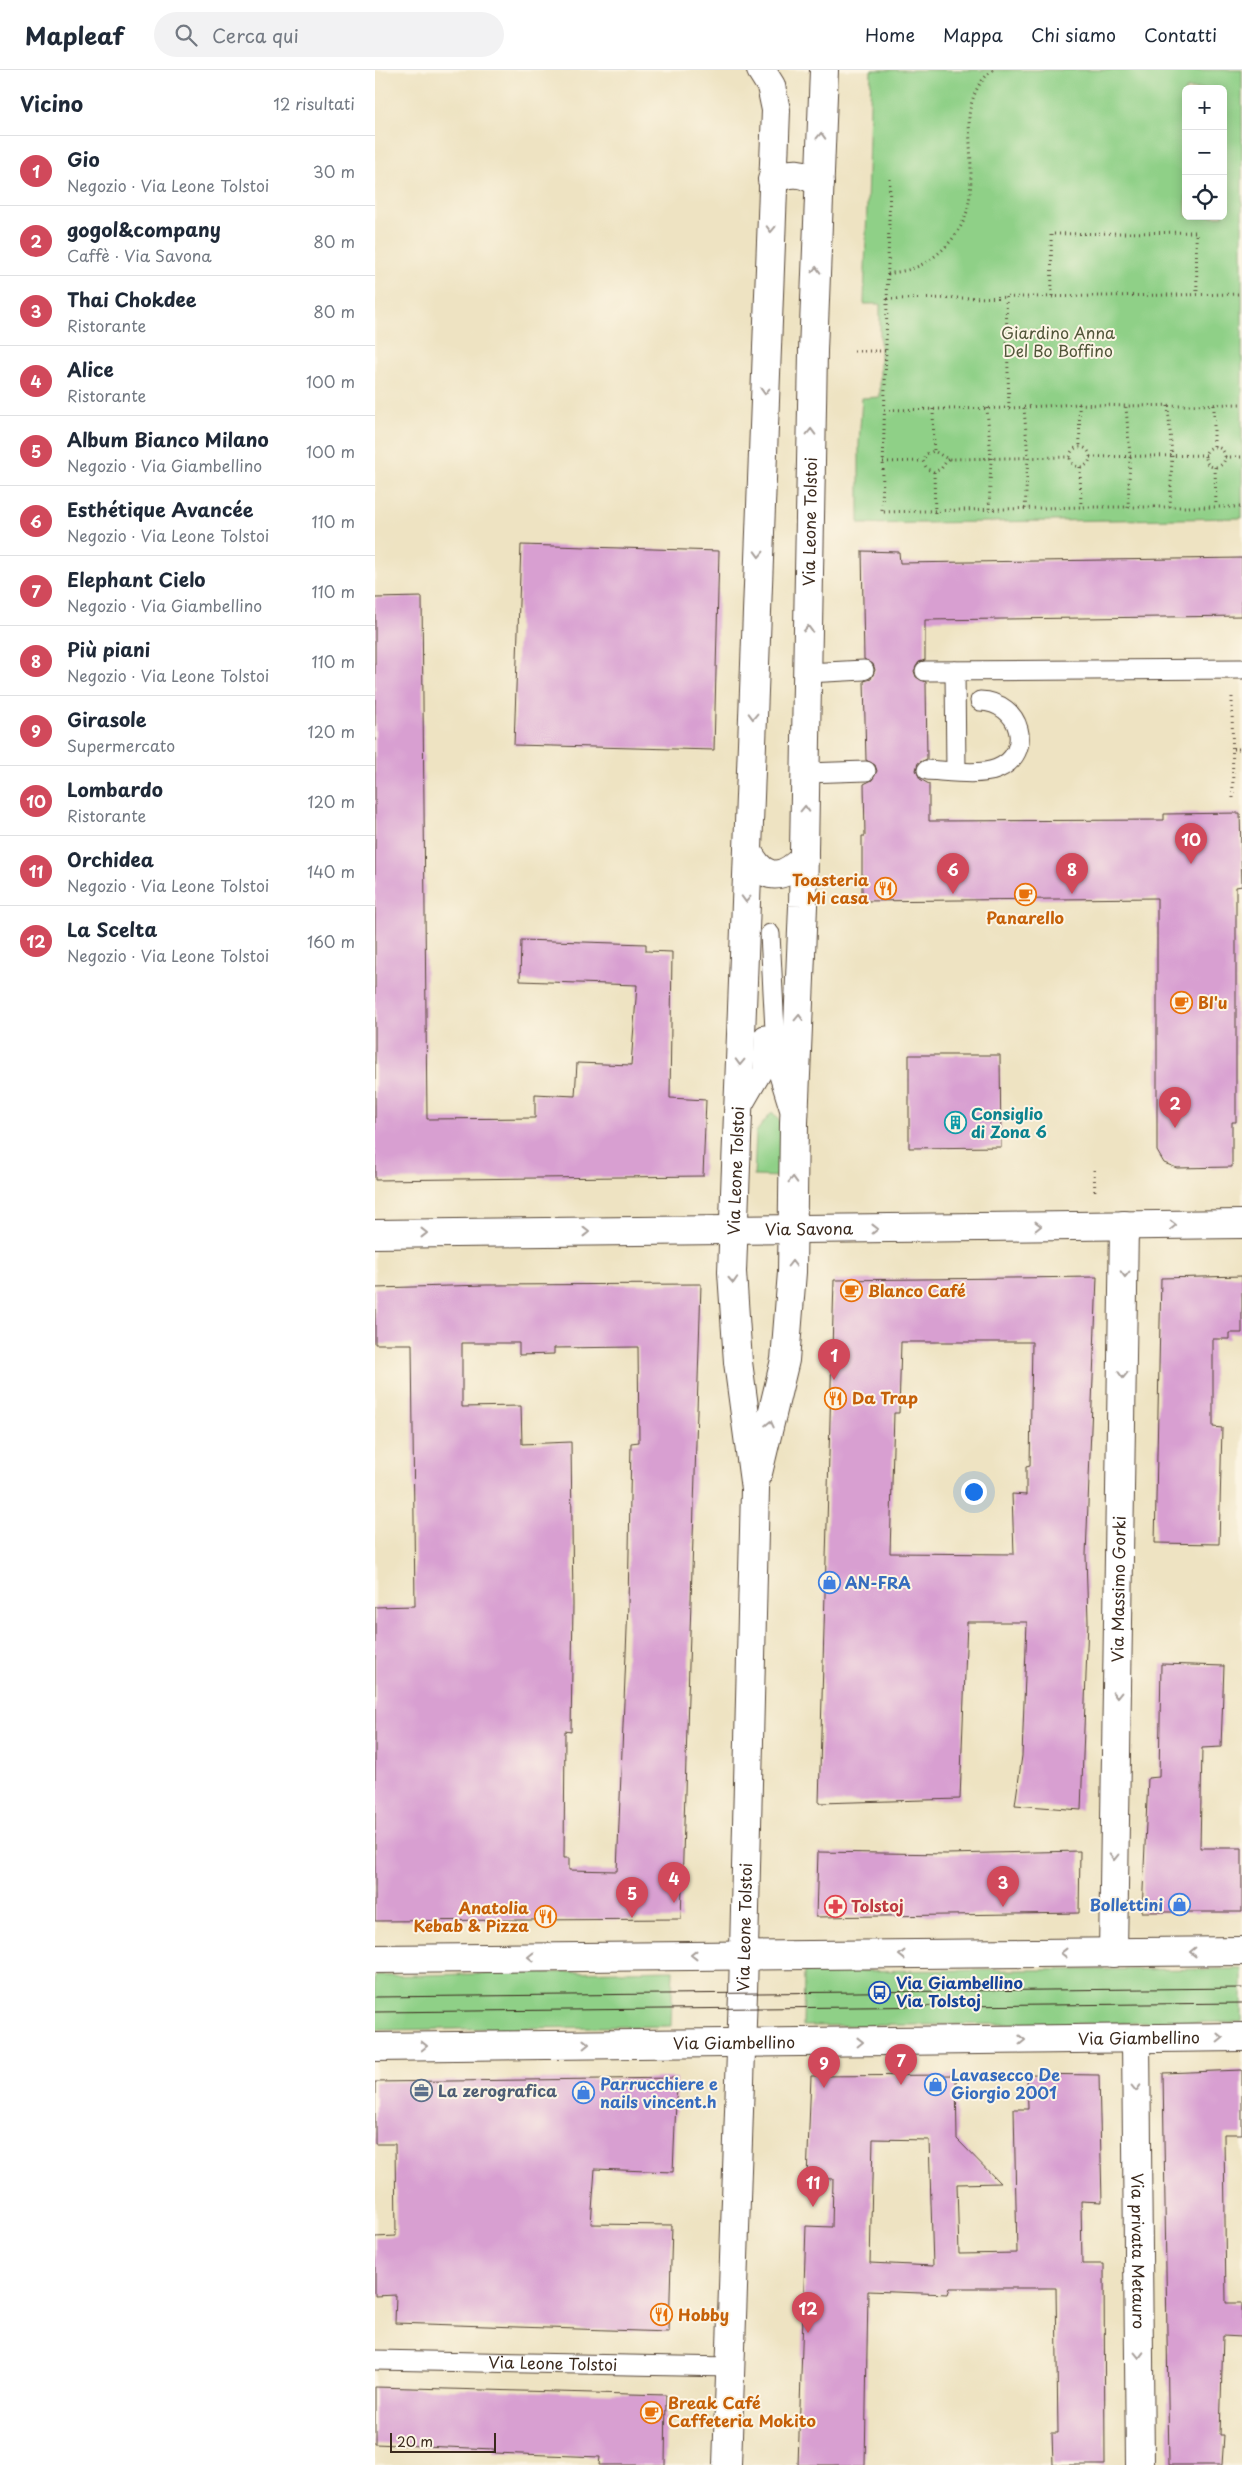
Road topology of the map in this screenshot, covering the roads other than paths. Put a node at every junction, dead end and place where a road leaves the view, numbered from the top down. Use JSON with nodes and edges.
{"nodes":[{"id":1,"x":761,"y":70,"type":"edge"},
{"id":2,"x":824,"y":70,"type":"edge"},
{"id":3,"x":773,"y":180,"type":"junction"},
{"id":4,"x":819,"y":184,"type":"junction"},
{"id":5,"x":1237,"y":669,"type":"edge"},
{"id":6,"x":864,"y":670,"type":"dead end"},
{"id":7,"x":925,"y":671,"type":"dead end"},
{"id":8,"x":955,"y":671,"type":"junction"},
{"id":9,"x":807,"y":673,"type":"junction"},
{"id":10,"x":980,"y":701,"type":"dead end"},
{"id":11,"x":927,"y":770,"type":"dead end"},
{"id":12,"x":866,"y":771,"type":"dead end"},
{"id":13,"x":956,"y":772,"type":"junction"},
{"id":14,"x":806,"y":773,"type":"junction"},
{"id":15,"x":748,"y":851,"type":"junction"},
{"id":16,"x":804,"y":858,"type":"junction"},
{"id":17,"x":738,"y":1115,"type":"junction"},
{"id":18,"x":795,"y":1123,"type":"junction"},
{"id":19,"x":1242,"y":1224,"type":"edge"},
{"id":20,"x":1124,"y":1225,"type":"junction"},
{"id":21,"x":792,"y":1229,"type":"junction"},
{"id":22,"x":733,"y":1231,"type":"junction"},
{"id":23,"x":375,"y":1234,"type":"edge"},
{"id":24,"x":755,"y":1489,"type":"junction"},
{"id":25,"x":1242,"y":1951,"type":"edge"},
{"id":26,"x":1113,"y":1953,"type":"junction"},
{"id":27,"x":743,"y":1955,"type":"junction"},
{"id":28,"x":375,"y":1959,"type":"edge"},
{"id":29,"x":1242,"y":2037,"type":"edge"},
{"id":30,"x":1136,"y":2039,"type":"junction"},
{"id":31,"x":741,"y":2043,"type":"junction"},
{"id":32,"x":375,"y":2047,"type":"edge"},
{"id":33,"x":375,"y":2360,"type":"edge"},
{"id":34,"x":730,"y":2367,"type":"junction"},
{"id":35,"x":727,"y":2465,"type":"edge"},
{"id":36,"x":1140,"y":2465,"type":"edge"}],
"edges":[{"from":1,"to":3,"type":"street","name":"Via Leone Tolstoi"},
{"from":4,"to":2,"type":"street","name":"Via Leone Tolstoi","one_way":true},
{"from":3,"to":4,"type":"street"},
{"from":3,"to":15,"type":"street","name":"Via Leone Tolstoi","one_way":true},
{"from":9,"to":4,"type":"street","name":"Via Leone Tolstoi","one_way":true},
{"from":5,"to":8,"type":"lane"},
{"from":6,"to":9,"type":"lane"},
{"from":7,"to":8,"type":"lane"},
{"from":8,"to":13,"type":"lane"},
{"from":9,"to":14,"type":"street","name":"Via Leone Tolstoi"},
{"from":10,"to":13,"type":"lane"},
{"from":11,"to":13,"type":"lane"},
{"from":12,"to":14,"type":"lane"},
{"from":16,"to":14,"type":"street","name":"Via Leone Tolstoi","one_way":true},
{"from":15,"to":16,"type":"street"},
{"from":15,"to":17,"type":"street","name":"Via Leone Tolstoi","one_way":true},
{"from":18,"to":16,"type":"street","name":"Via Leone Tolstoi","one_way":true},
{"from":17,"to":18,"type":"lane"},
{"from":17,"to":22,"type":"street","name":"Via Leone Tolstoi"},
{"from":21,"to":18,"type":"street","name":"Via Leone Tolstoi","one_way":true},
{"from":20,"to":19,"type":"street","name":"Via Savona","one_way":true},
{"from":21,"to":20,"type":"street","name":"Via Savona","one_way":true},
{"from":20,"to":26,"type":"street","name":"Via Massimo Gorki","one_way":true},
{"from":21,"to":22,"type":"street","name":"Via Savona"},
{"from":24,"to":21,"type":"street","name":"Via Leone Tolstoi","one_way":true},
{"from":23,"to":22,"type":"street","name":"Via Savona","one_way":true},
{"from":22,"to":24,"type":"street","name":"Via Leone Tolstoi","one_way":true},
{"from":24,"to":27,"type":"street","name":"Via Leone Tolstoi"},
{"from":25,"to":26,"type":"street","one_way":true},
{"from":26,"to":27,"type":"street","one_way":true},
{"from":27,"to":28,"type":"street","one_way":true},
{"from":27,"to":31,"type":"street","name":"Via Leone Tolstoi"},
{"from":30,"to":29,"type":"street","name":"Via Giambellino","one_way":true},
{"from":31,"to":30,"type":"street","name":"Via Giambellino","one_way":true},
{"from":30,"to":36,"type":"street","name":"Via privata Metauro","one_way":true},
{"from":32,"to":31,"type":"street","name":"Via Giambellino","one_way":true},
{"from":31,"to":34,"type":"street","name":"Via Leone Tolstoi"},
{"from":33,"to":34,"type":"lane","name":"Via Leone Tolstoi"},
{"from":34,"to":35,"type":"street","name":"Via Leone Tolstoi"}]}
